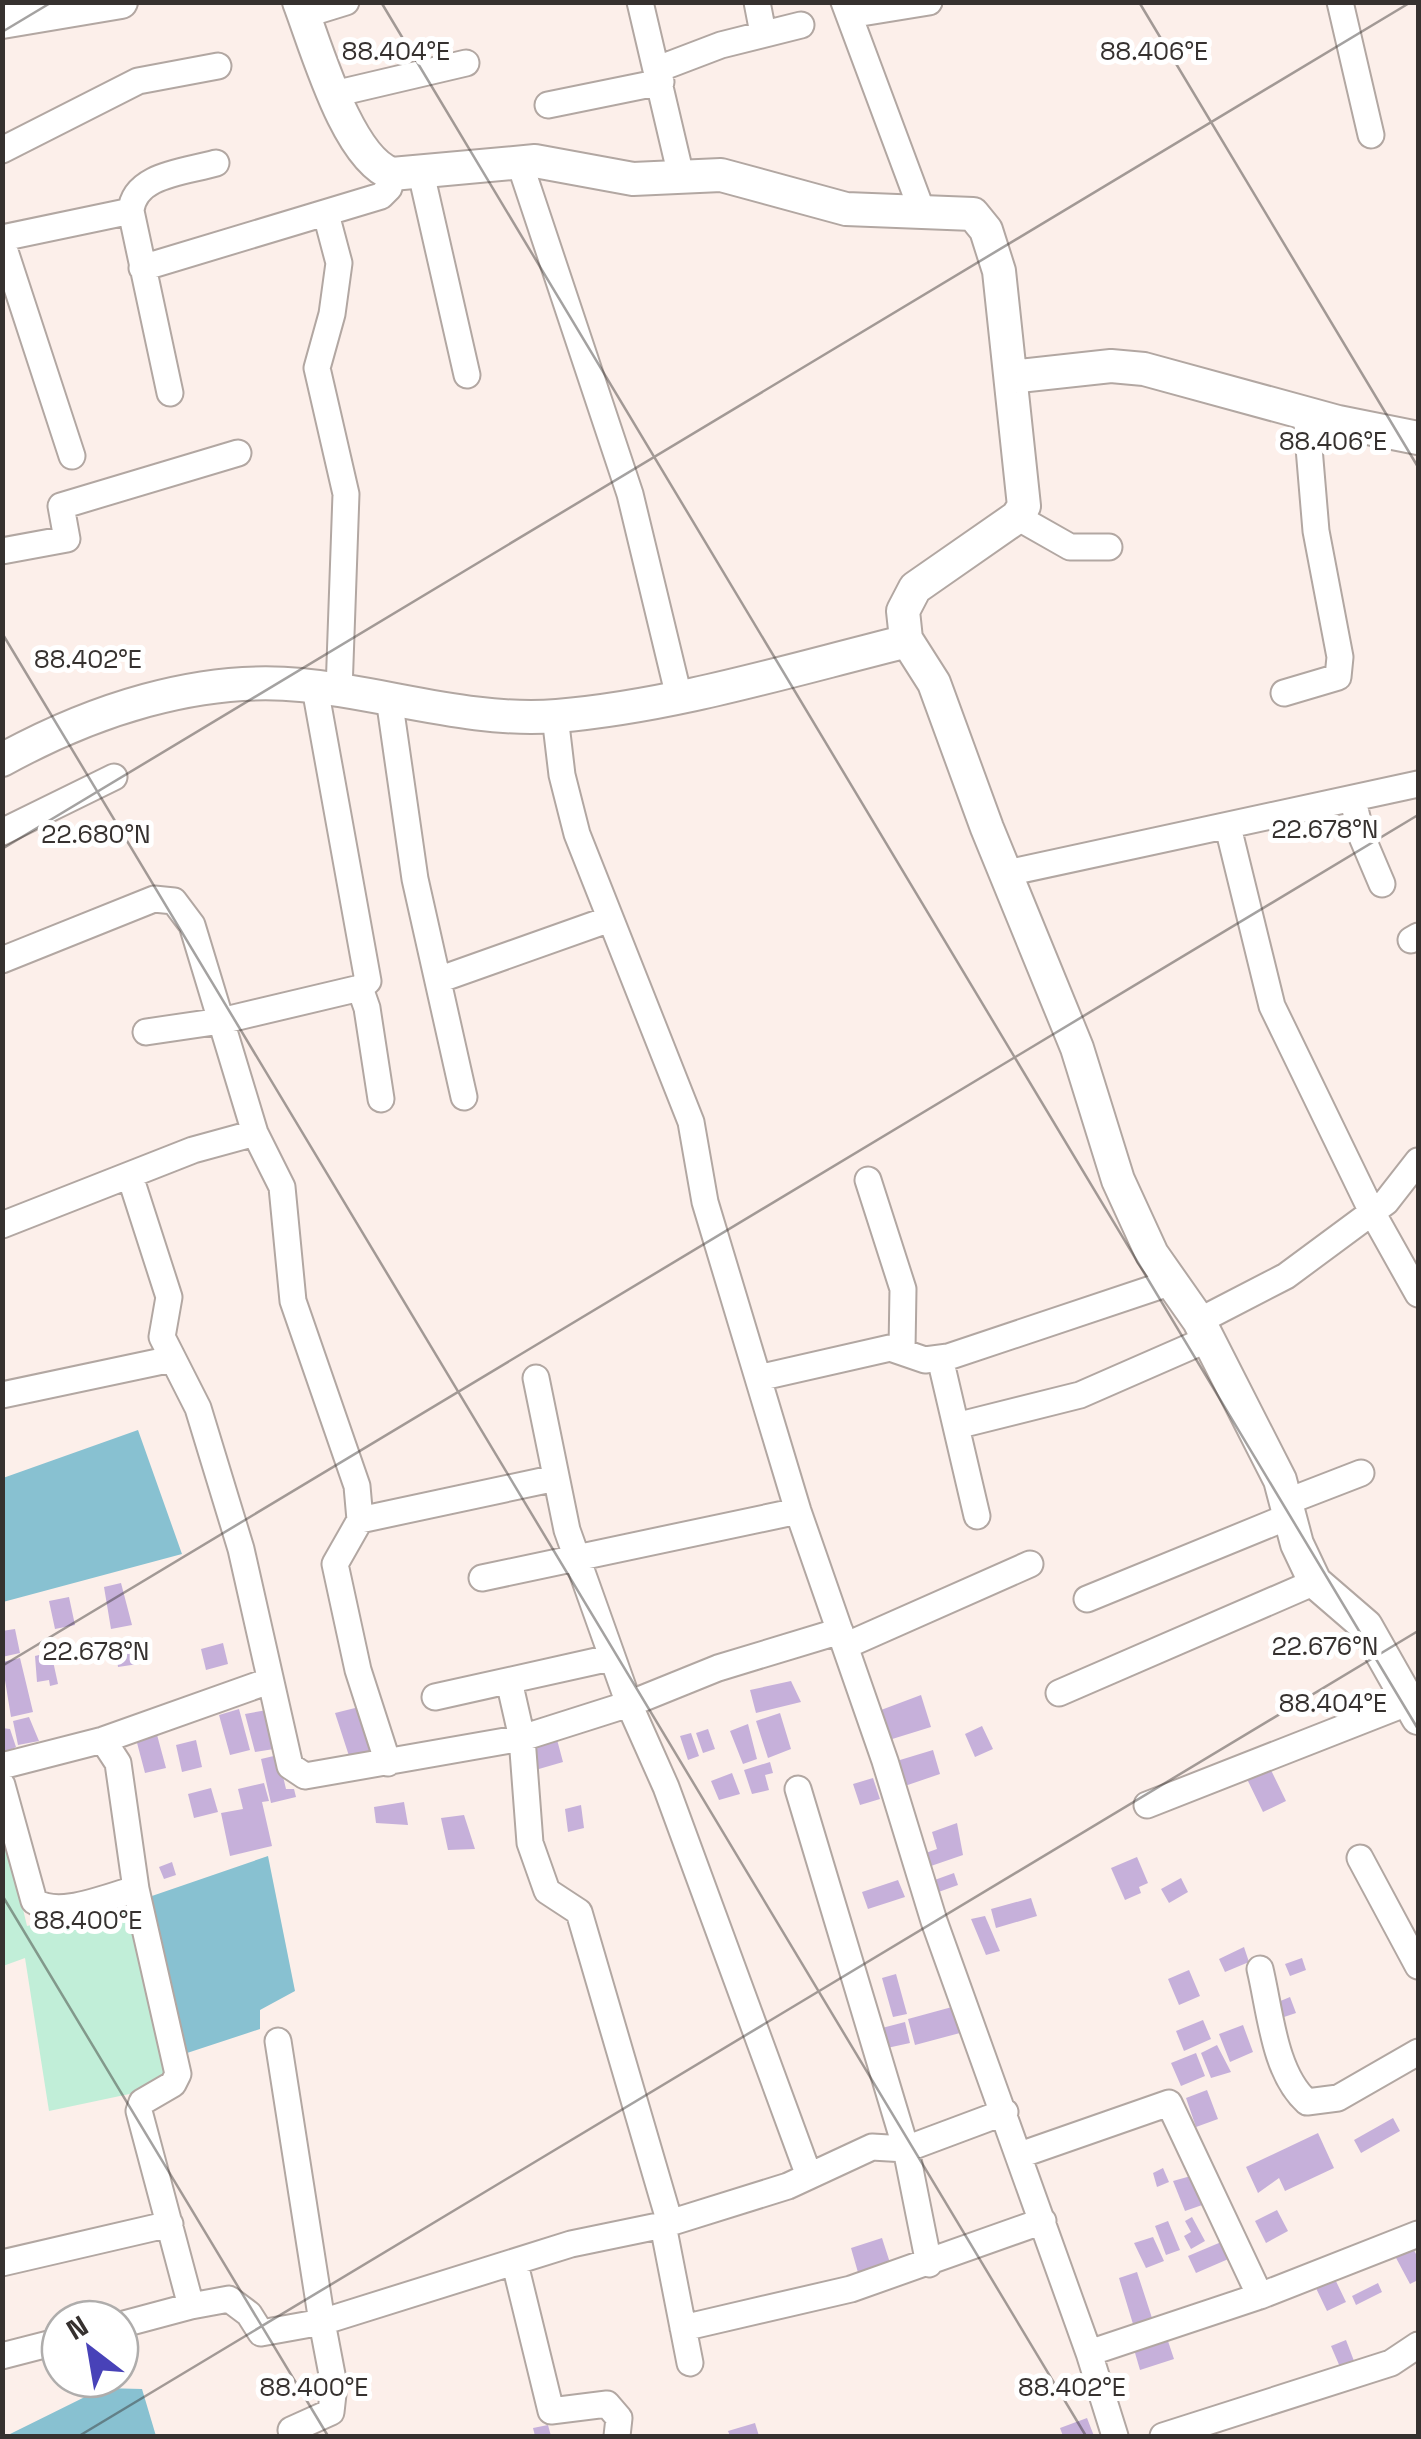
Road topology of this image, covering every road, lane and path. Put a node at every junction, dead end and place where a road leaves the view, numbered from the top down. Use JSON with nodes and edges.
{"nodes":[{"id":1,"x":346,"y":2,"type":"edge"},
{"id":2,"x":640,"y":2,"type":"edge"},
{"id":3,"x":756,"y":2,"type":"edge"},
{"id":4,"x":929,"y":2,"type":"edge"},
{"id":5,"x":1340,"y":2,"type":"edge"},
{"id":6,"x":102,"y":4,"type":"edge"},
{"id":7,"x":301,"y":9,"type":"edge"},
{"id":8,"x":846,"y":9,"type":"edge"},
{"id":9,"x":2,"y":21,"type":"edge"},
{"id":10,"x":801,"y":25,"type":"dead end"},
{"id":11,"x":763,"y":33,"type":"junction"},
{"id":12,"x":466,"y":63,"type":"dead end"},
{"id":13,"x":218,"y":66,"type":"dead end"},
{"id":14,"x":660,"y":75,"type":"junction"},
{"id":15,"x":334,"y":94,"type":"junction"},
{"id":16,"x":548,"y":105,"type":"dead end"},
{"id":17,"x":1371,"y":134,"type":"dead end"},
{"id":18,"x":2,"y":150,"type":"edge"},
{"id":19,"x":519,"y":161,"type":"junction"},
{"id":20,"x":216,"y":163,"type":"dead end"},
{"id":21,"x":406,"y":173,"type":"junction"},
{"id":22,"x":680,"y":176,"type":"junction"},
{"id":23,"x":131,"y":210,"type":"junction"},
{"id":24,"x":922,"y":212,"type":"junction"},
{"id":25,"x":326,"y":214,"type":"junction"},
{"id":26,"x":2,"y":240,"type":"edge"},
{"id":27,"x":142,"y":268,"type":"junction"},
{"id":28,"x":467,"y":375,"type":"dead end"},
{"id":29,"x":1011,"y":378,"type":"junction"},
{"id":30,"x":170,"y":394,"type":"dead end"},
{"id":31,"x":1306,"y":412,"type":"junction"},
{"id":32,"x":1418,"y":438,"type":"edge"},
{"id":33,"x":238,"y":452,"type":"dead end"},
{"id":34,"x":72,"y":456,"type":"dead end"},
{"id":35,"x":1017,"y":518,"type":"junction"},
{"id":36,"x":1109,"y":548,"type":"dead end"},
{"id":37,"x":2,"y":551,"type":"edge"},
{"id":38,"x":906,"y":639,"type":"junction"},
{"id":39,"x":327,"y":689,"type":"junction"},
{"id":40,"x":1284,"y":693,"type":"dead end"},
{"id":41,"x":679,"y":697,"type":"junction"},
{"id":42,"x":388,"y":698,"type":"junction"},
{"id":43,"x":555,"y":716,"type":"junction"},
{"id":44,"x":2,"y":760,"type":"edge"},
{"id":45,"x":114,"y":777,"type":"dead end"},
{"id":46,"x":1418,"y":784,"type":"edge"},
{"id":47,"x":1353,"y":800,"type":"junction"},
{"id":48,"x":1228,"y":827,"type":"junction"},
{"id":49,"x":2,"y":832,"type":"edge"},
{"id":50,"x":1007,"y":873,"type":"junction"},
{"id":51,"x":1382,"y":884,"type":"dead end"},
{"id":52,"x":610,"y":919,"type":"junction"},
{"id":53,"x":2,"y":960,"type":"edge"},
{"id":54,"x":441,"y":979,"type":"junction"},
{"id":55,"x":360,"y":988,"type":"junction"},
{"id":56,"x":221,"y":1022,"type":"junction"},
{"id":57,"x":146,"y":1032,"type":"dead end"},
{"id":58,"x":464,"y":1097,"type":"dead end"},
{"id":59,"x":381,"y":1098,"type":"dead end"},
{"id":60,"x":255,"y":1133,"type":"junction"},
{"id":61,"x":1418,"y":1161,"type":"edge"},
{"id":62,"x":130,"y":1176,"type":"junction"},
{"id":63,"x":868,"y":1180,"type":"dead end"},
{"id":64,"x":1372,"y":1212,"type":"junction"},
{"id":65,"x":2,"y":1225,"type":"edge"},
{"id":66,"x":1172,"y":1282,"type":"junction"},
{"id":67,"x":1418,"y":1293,"type":"edge"},
{"id":68,"x":1203,"y":1330,"type":"junction"},
{"id":69,"x":902,"y":1349,"type":"junction"},
{"id":70,"x":940,"y":1358,"type":"junction"},
{"id":71,"x":172,"y":1359,"type":"junction"},
{"id":72,"x":536,"y":1378,"type":"dead end"},
{"id":73,"x":758,"y":1378,"type":"junction"},
{"id":74,"x":2,"y":1395,"type":"edge"},
{"id":75,"x":956,"y":1426,"type":"junction"},
{"id":76,"x":1361,"y":1472,"type":"dead end"},
{"id":77,"x":556,"y":1478,"type":"junction"},
{"id":78,"x":1288,"y":1509,"type":"junction"},
{"id":79,"x":798,"y":1511,"type":"junction"},
{"id":80,"x":976,"y":1516,"type":"dead end"},
{"id":81,"x":360,"y":1520,"type":"junction"},
{"id":82,"x":576,"y":1558,"type":"junction"},
{"id":83,"x":1030,"y":1564,"type":"dead end"},
{"id":84,"x":482,"y":1578,"type":"dead end"},
{"id":85,"x":1315,"y":1582,"type":"junction"},
{"id":86,"x":1087,"y":1599,"type":"dead end"},
{"id":87,"x":842,"y":1639,"type":"junction"},
{"id":88,"x":610,"y":1658,"type":"junction"},
{"id":89,"x":269,"y":1681,"type":"junction"},
{"id":90,"x":509,"y":1681,"type":"junction"},
{"id":91,"x":1059,"y":1693,"type":"dead end"},
{"id":92,"x":435,"y":1697,"type":"dead end"},
{"id":93,"x":629,"y":1704,"type":"junction"},
{"id":94,"x":1415,"y":1710,"type":"edge"},
{"id":95,"x":522,"y":1738,"type":"junction"},
{"id":96,"x":102,"y":1740,"type":"junction"},
{"id":97,"x":388,"y":1763,"type":"junction"},
{"id":98,"x":2,"y":1766,"type":"edge"},
{"id":99,"x":2,"y":1785,"type":"edge"},
{"id":100,"x":798,"y":1789,"type":"dead end"},
{"id":101,"x":1147,"y":1805,"type":"dead end"},
{"id":102,"x":1360,"y":1858,"type":"dead end"},
{"id":103,"x":136,"y":1889,"type":"junction"},
{"id":104,"x":1415,"y":1950,"type":"edge"},
{"id":105,"x":1260,"y":1969,"type":"dead end"},
{"id":106,"x":278,"y":2041,"type":"dead end"},
{"id":107,"x":1418,"y":2052,"type":"edge"},
{"id":108,"x":1005,"y":2112,"type":"junction"},
{"id":109,"x":906,"y":2149,"type":"junction"},
{"id":110,"x":1020,"y":2155,"type":"junction"},
{"id":111,"x":809,"y":2176,"type":"junction"},
{"id":112,"x":1043,"y":2221,"type":"junction"},
{"id":113,"x":170,"y":2224,"type":"junction"},
{"id":114,"x":666,"y":2224,"type":"junction"},
{"id":115,"x":1418,"y":2234,"type":"edge"},
{"id":116,"x":2,"y":2263,"type":"edge"},
{"id":117,"x":515,"y":2264,"type":"junction"},
{"id":118,"x":929,"y":2264,"type":"junction"},
{"id":119,"x":1260,"y":2296,"type":"junction"},
{"id":120,"x":191,"y":2306,"type":"junction"},
{"id":121,"x":140,"y":2320,"type":"edge"},
{"id":122,"x":322,"y":2322,"type":"junction"},
{"id":123,"x":683,"y":2328,"type":"junction"},
{"id":124,"x":1418,"y":2345,"type":"edge"},
{"id":125,"x":40,"y":2346,"type":"edge"},
{"id":126,"x":1089,"y":2353,"type":"junction"},
{"id":127,"x":2,"y":2356,"type":"edge"},
{"id":128,"x":690,"y":2363,"type":"dead end"},
{"id":129,"x":293,"y":2436,"type":"edge"},
{"id":130,"x":618,"y":2436,"type":"edge"},
{"id":131,"x":1114,"y":2436,"type":"edge"},
{"id":132,"x":1163,"y":2436,"type":"edge"}],
"edges":[{"from":1,"to":7,"type":"street"},
{"from":2,"to":14,"type":"street"},
{"from":3,"to":11,"type":"street"},
{"from":4,"to":8,"type":"street"},
{"from":5,"to":17,"type":"street"},
{"from":6,"to":9,"type":"street"},
{"from":7,"to":15,"type":"street"},
{"from":8,"to":24,"type":"street"},
{"from":10,"to":11,"type":"street"},
{"from":11,"to":14,"type":"street"},
{"from":12,"to":15,"type":"street"},
{"from":13,"to":18,"type":"street"},
{"from":14,"to":16,"type":"street"},
{"from":14,"to":22,"type":"street"},
{"from":15,"to":21,"type":"street"},
{"from":19,"to":21,"type":"street"},
{"from":19,"to":22,"type":"street"},
{"from":19,"to":41,"type":"street"},
{"from":20,"to":23,"type":"street"},
{"from":21,"to":25,"type":"street"},
{"from":21,"to":28,"type":"street"},
{"from":22,"to":24,"type":"street"},
{"from":23,"to":26,"type":"street"},
{"from":23,"to":27,"type":"street"},
{"from":24,"to":29,"type":"street"},
{"from":25,"to":27,"type":"street"},
{"from":25,"to":39,"type":"street"},
{"from":26,"to":34,"type":"street"},
{"from":27,"to":30,"type":"street"},
{"from":29,"to":31,"type":"street"},
{"from":29,"to":35,"type":"street"},
{"from":31,"to":32,"type":"street"},
{"from":31,"to":40,"type":"street"},
{"from":33,"to":37,"type":"street"},
{"from":35,"to":36,"type":"street"},
{"from":35,"to":38,"type":"street"},
{"from":38,"to":41,"type":"street"},
{"from":38,"to":50,"type":"street"},
{"from":39,"to":42,"type":"street"},
{"from":39,"to":44,"type":"street"},
{"from":39,"to":55,"type":"street"},
{"from":41,"to":43,"type":"street"},
{"from":42,"to":43,"type":"street"},
{"from":42,"to":54,"type":"street"},
{"from":43,"to":52,"type":"street"},
{"from":45,"to":49,"type":"street"},
{"from":46,"to":47,"type":"street"},
{"from":47,"to":48,"type":"street"},
{"from":47,"to":51,"type":"street"},
{"from":48,"to":50,"type":"street"},
{"from":48,"to":64,"type":"street"},
{"from":50,"to":66,"type":"street"},
{"from":52,"to":54,"type":"street"},
{"from":52,"to":73,"type":"street"},
{"from":53,"to":56,"type":"street"},
{"from":54,"to":58,"type":"street"},
{"from":55,"to":56,"type":"street"},
{"from":55,"to":59,"type":"street"},
{"from":56,"to":57,"type":"street"},
{"from":56,"to":60,"type":"street"},
{"from":60,"to":62,"type":"street"},
{"from":60,"to":81,"type":"street"},
{"from":61,"to":64,"type":"street"},
{"from":62,"to":65,"type":"street"},
{"from":62,"to":71,"type":"street"},
{"from":63,"to":69,"type":"street"},
{"from":64,"to":67,"type":"street"},
{"from":64,"to":68,"type":"street"},
{"from":66,"to":68,"type":"street"},
{"from":66,"to":70,"type":"street"},
{"from":68,"to":75,"type":"street"},
{"from":68,"to":78,"type":"street"},
{"from":69,"to":70,"type":"street"},
{"from":69,"to":73,"type":"street"},
{"from":70,"to":75,"type":"street"},
{"from":71,"to":74,"type":"street"},
{"from":71,"to":89,"type":"street"},
{"from":72,"to":77,"type":"street"},
{"from":73,"to":79,"type":"street"},
{"from":75,"to":80,"type":"street"},
{"from":76,"to":78,"type":"street"},
{"from":77,"to":81,"type":"street"},
{"from":77,"to":82,"type":"street"},
{"from":78,"to":85,"type":"street"},
{"from":78,"to":86,"type":"street"},
{"from":79,"to":82,"type":"street"},
{"from":79,"to":87,"type":"street"},
{"from":81,"to":97,"type":"street"},
{"from":82,"to":84,"type":"street"},
{"from":82,"to":88,"type":"street"},
{"from":83,"to":87,"type":"street"},
{"from":85,"to":91,"type":"street"},
{"from":85,"to":94,"type":"street"},
{"from":87,"to":93,"type":"street"},
{"from":87,"to":108,"type":"street"},
{"from":88,"to":90,"type":"street"},
{"from":88,"to":93,"type":"street"},
{"from":89,"to":96,"type":"street"},
{"from":89,"to":97,"type":"street"},
{"from":90,"to":92,"type":"street"},
{"from":90,"to":95,"type":"street"},
{"from":93,"to":95,"type":"street"},
{"from":93,"to":111,"type":"street"},
{"from":94,"to":101,"type":"street"},
{"from":95,"to":97,"type":"street"},
{"from":95,"to":114,"type":"street"},
{"from":96,"to":98,"type":"street"},
{"from":96,"to":103,"type":"street"},
{"from":99,"to":103,"type":"street"},
{"from":100,"to":109,"type":"street"},
{"from":102,"to":104,"type":"street"},
{"from":103,"to":113,"type":"street"},
{"from":105,"to":107,"type":"street"},
{"from":106,"to":122,"type":"street"},
{"from":108,"to":109,"type":"street"},
{"from":108,"to":110,"type":"street"},
{"from":109,"to":111,"type":"street"},
{"from":109,"to":118,"type":"street"},
{"from":110,"to":112,"type":"street"},
{"from":110,"to":119,"type":"street"},
{"from":111,"to":114,"type":"street"},
{"from":112,"to":118,"type":"street"},
{"from":112,"to":126,"type":"street"},
{"from":113,"to":116,"type":"street"},
{"from":113,"to":120,"type":"street"},
{"from":114,"to":117,"type":"street"},
{"from":114,"to":123,"type":"street"},
{"from":115,"to":119,"type":"street"},
{"from":117,"to":122,"type":"street"},
{"from":117,"to":130,"type":"street"},
{"from":118,"to":123,"type":"street"},
{"from":119,"to":126,"type":"street"},
{"from":120,"to":121,"type":"street"},
{"from":120,"to":122,"type":"street"},
{"from":122,"to":129,"type":"street"},
{"from":123,"to":128,"type":"street"},
{"from":124,"to":132,"type":"street"},
{"from":125,"to":127,"type":"street"},
{"from":126,"to":131,"type":"street"}]}
